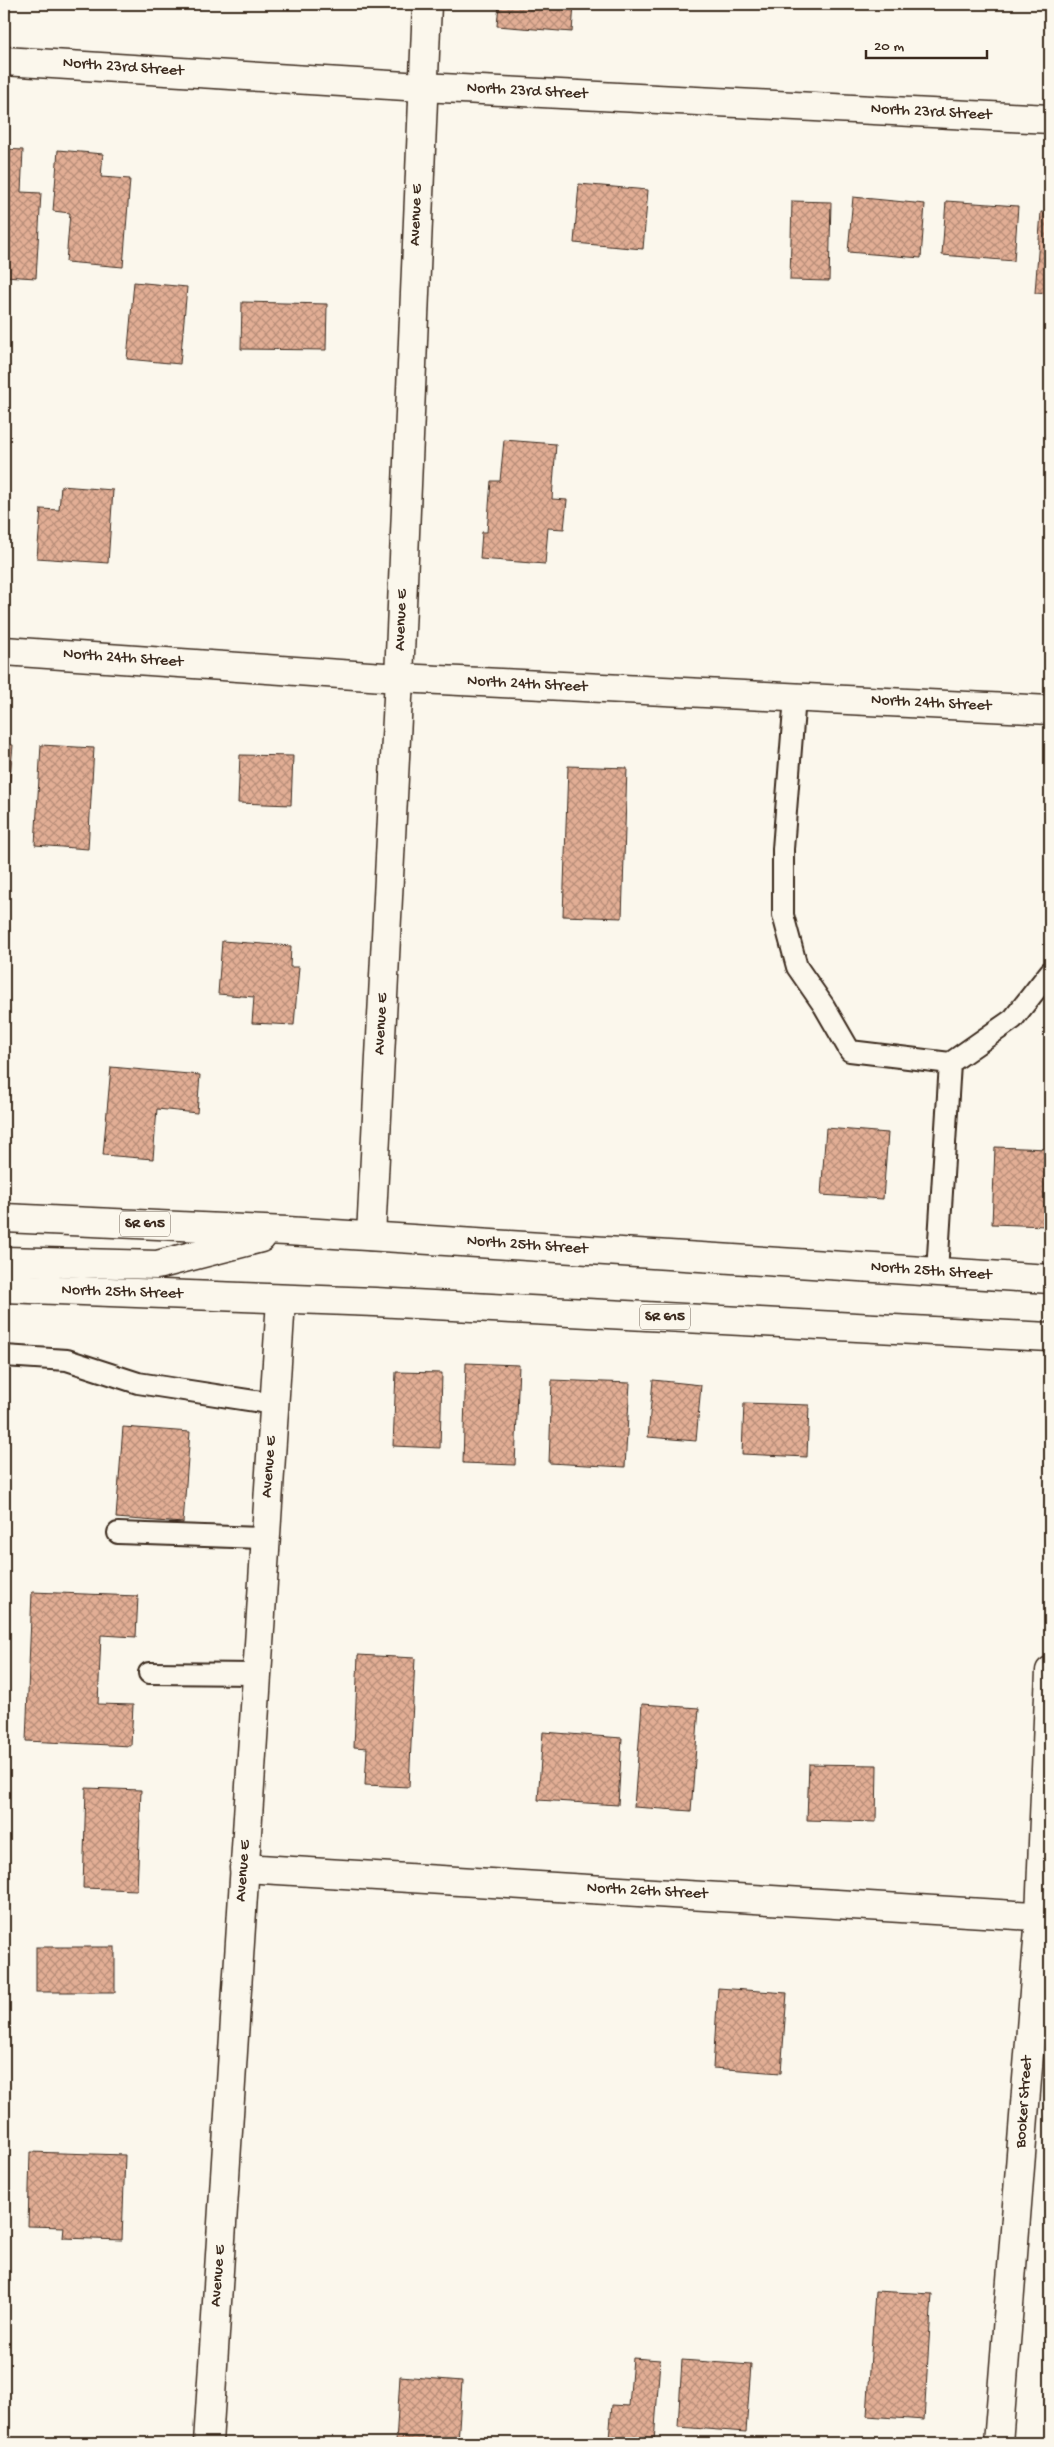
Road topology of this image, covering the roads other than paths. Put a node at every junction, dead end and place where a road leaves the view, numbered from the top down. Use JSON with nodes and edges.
{"nodes":[{"id":1,"x":427,"y":4,"type":"edge"},
{"id":2,"x":4,"y":61,"type":"edge"},
{"id":3,"x":422,"y":86,"type":"junction"},
{"id":4,"x":1050,"y":119,"type":"edge"},
{"id":5,"x":4,"y":651,"type":"edge"},
{"id":6,"x":399,"y":678,"type":"junction"},
{"id":7,"x":795,"y":697,"type":"junction"},
{"id":8,"x":1050,"y":710,"type":"edge"},
{"id":9,"x":1050,"y":972,"type":"edge"},
{"id":10,"x":950,"y":1063,"type":"junction"},
{"id":11,"x":4,"y":1218,"type":"edge"},
{"id":12,"x":287,"y":1231,"type":"junction"},
{"id":13,"x":372,"y":1236,"type":"junction"},
{"id":14,"x":4,"y":1260,"type":"edge"},
{"id":15,"x":937,"y":1272,"type":"junction"},
{"id":16,"x":1050,"y":1279,"type":"edge"},
{"id":17,"x":4,"y":1288,"type":"edge"},
{"id":18,"x":281,"y":1300,"type":"junction"},
{"id":19,"x":1050,"y":1337,"type":"edge"},
{"id":20,"x":4,"y":1356,"type":"edge"},
{"id":21,"x":274,"y":1404,"type":"junction"},
{"id":22,"x":118,"y":1533,"type":"dead end"},
{"id":23,"x":266,"y":1538,"type":"junction"},
{"id":24,"x":1050,"y":1671,"type":"edge"},
{"id":25,"x":149,"y":1673,"type":"dead end"},
{"id":26,"x":257,"y":1674,"type":"junction"},
{"id":27,"x":244,"y":1868,"type":"junction"},
{"id":28,"x":1045,"y":1917,"type":"edge"},
{"id":29,"x":208,"y":2443,"type":"edge"},
{"id":30,"x":998,"y":2443,"type":"edge"}],
"edges":[{"from":1,"to":3,"type":"street","name":"Avenue E"},
{"from":2,"to":3,"type":"street","name":"North 23rd Street"},
{"from":3,"to":4,"type":"street","name":"North 23rd Street"},
{"from":3,"to":6,"type":"street","name":"Avenue E"},
{"from":5,"to":6,"type":"street","name":"North 24th Street"},
{"from":6,"to":7,"type":"street","name":"North 24th Street"},
{"from":6,"to":13,"type":"street","name":"Avenue E"},
{"from":7,"to":8,"type":"street","name":"North 24th Street"},
{"from":7,"to":10,"type":"lane"},
{"from":9,"to":10,"type":"lane"},
{"from":10,"to":15,"type":"lane"},
{"from":11,"to":12,"type":"street","name":"North 25th Street","number":"SR 615"},
{"from":12,"to":13,"type":"street","name":"North 25th Street","number":"SR 615"},
{"from":12,"to":14,"type":"street"},
{"from":13,"to":15,"type":"street","name":"North 25th Street","number":"SR 615"},
{"from":15,"to":16,"type":"street","name":"North 25th Street","number":"SR 615"},
{"from":17,"to":18,"type":"street","name":"North 25th Street","number":"SR 615"},
{"from":18,"to":19,"type":"street","name":"North 25th Street","number":"SR 615"},
{"from":18,"to":21,"type":"street","name":"Avenue E"},
{"from":20,"to":21,"type":"lane"},
{"from":21,"to":23,"type":"street","name":"Avenue E"},
{"from":22,"to":23,"type":"lane"},
{"from":23,"to":26,"type":"street","name":"Avenue E"},
{"from":24,"to":28,"type":"street","name":"Booker Street"},
{"from":25,"to":26,"type":"lane"},
{"from":26,"to":27,"type":"street","name":"Avenue E"},
{"from":27,"to":28,"type":"street","name":"North 26th Street"},
{"from":27,"to":29,"type":"street","name":"Avenue E"},
{"from":28,"to":30,"type":"street","name":"Booker Street"}]}
